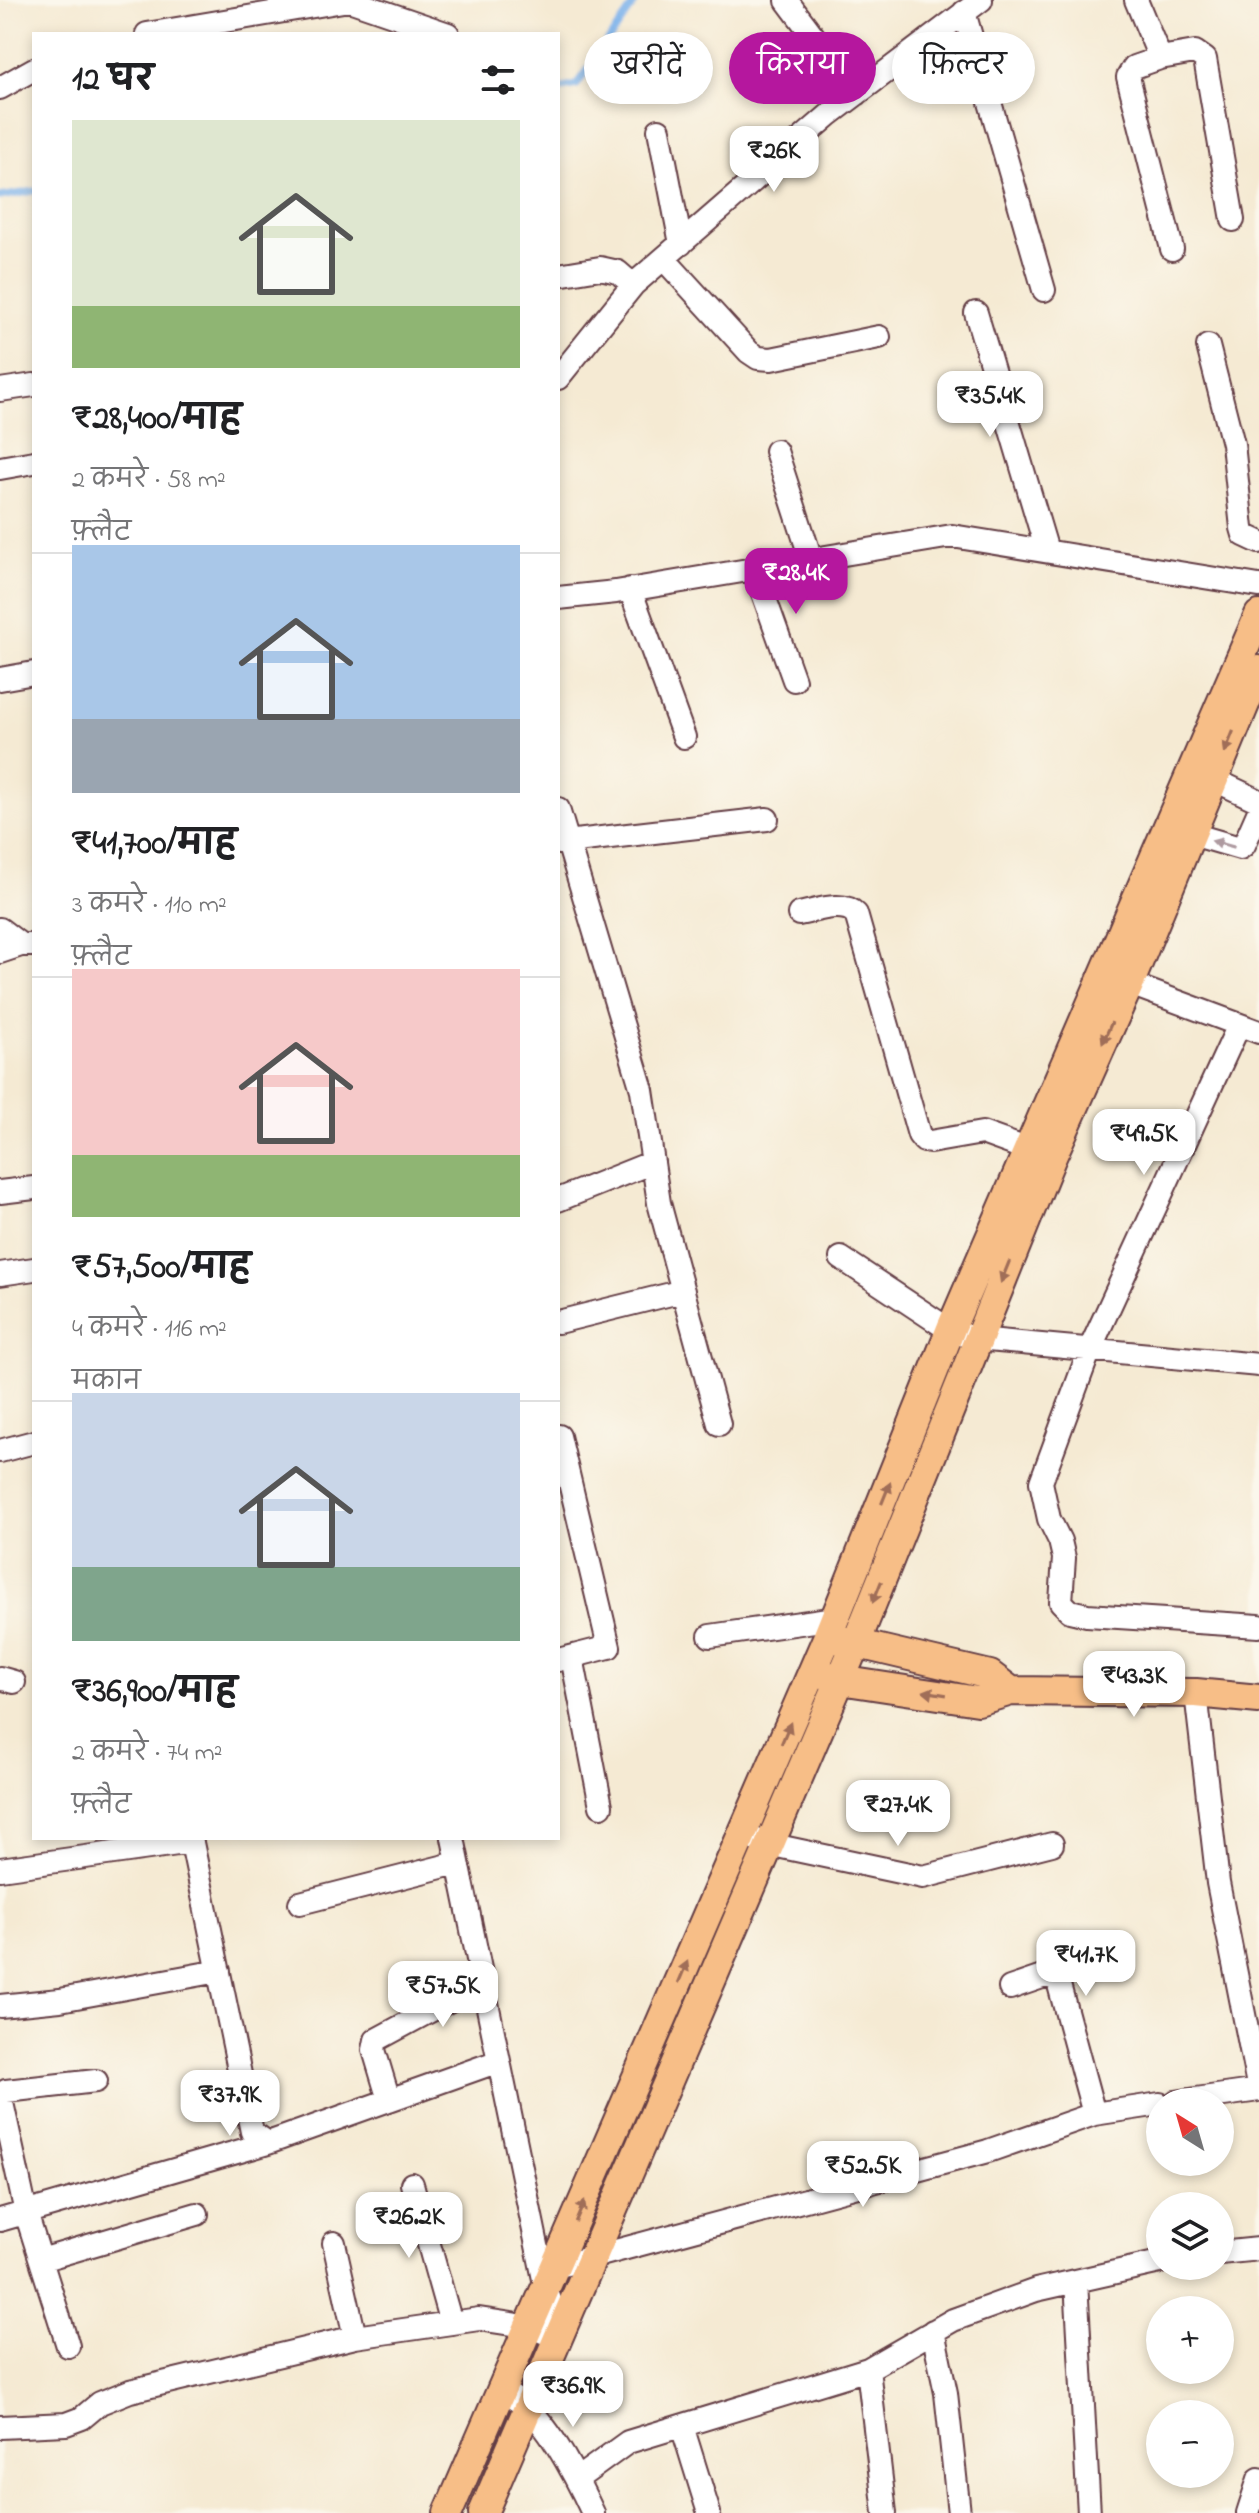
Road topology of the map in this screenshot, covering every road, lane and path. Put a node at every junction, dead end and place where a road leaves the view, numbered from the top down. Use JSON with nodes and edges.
{"nodes":[{"id":1,"x":1136,"y":0,"type":"edge"},
{"id":2,"x":787,"y":1,"type":"edge"},
{"id":3,"x":972,"y":6,"type":"edge"},
{"id":4,"x":159,"y":32,"type":"edge"},
{"id":5,"x":442,"y":32,"type":"edge"},
{"id":6,"x":810,"y":32,"type":"edge"},
{"id":7,"x":1160,"y":58,"type":"junction"},
{"id":8,"x":32,"y":70,"type":"edge"},
{"id":9,"x":876,"y":79,"type":"edge"},
{"id":10,"x":0,"y":88,"type":"edge"},
{"id":11,"x":845,"y":104,"type":"edge"},
{"id":12,"x":659,"y":130,"type":"dead end"},
{"id":13,"x":1233,"y":220,"type":"dead end"},
{"id":14,"x":681,"y":244,"type":"junction"},
{"id":15,"x":1172,"y":249,"type":"dead end"},
{"id":16,"x":664,"y":259,"type":"junction"},
{"id":17,"x":560,"y":275,"type":"edge"},
{"id":18,"x":633,"y":285,"type":"junction"},
{"id":19,"x":1044,"y":290,"type":"dead end"},
{"id":20,"x":976,"y":313,"type":"dead end"},
{"id":21,"x":879,"y":337,"type":"dead end"},
{"id":22,"x":1208,"y":346,"type":"dead end"},
{"id":23,"x":560,"y":376,"type":"edge"},
{"id":24,"x":32,"y":385,"type":"edge"},
{"id":25,"x":0,"y":390,"type":"edge"},
{"id":26,"x":776,"y":451,"type":"dead end"},
{"id":27,"x":32,"y":462,"type":"edge"},
{"id":28,"x":0,"y":468,"type":"edge"},
{"id":29,"x":1259,"y":542,"type":"edge"},
{"id":30,"x":1047,"y":551,"type":"junction"},
{"id":31,"x":811,"y":559,"type":"junction"},
{"id":32,"x":754,"y":568,"type":"junction"},
{"id":33,"x":1259,"y":586,"type":"edge"},
{"id":34,"x":630,"y":589,"type":"junction"},
{"id":35,"x":560,"y":598,"type":"edge"},
{"id":36,"x":1259,"y":615,"type":"edge"},
{"id":37,"x":1259,"y":670,"type":"edge"},
{"id":38,"x":32,"y":673,"type":"edge"},
{"id":39,"x":0,"y":679,"type":"edge"},
{"id":40,"x":794,"y":680,"type":"dead end"},
{"id":41,"x":684,"y":737,"type":"dead end"},
{"id":42,"x":1203,"y":774,"type":"junction"},
{"id":43,"x":1259,"y":804,"type":"edge"},
{"id":44,"x":1259,"y":811,"type":"edge"},
{"id":45,"x":767,"y":819,"type":"dead end"},
{"id":46,"x":560,"y":822,"type":"edge"},
{"id":47,"x":1180,"y":830,"type":"junction"},
{"id":48,"x":563,"y":842,"type":"edge"},
{"id":49,"x":799,"y":914,"type":"dead end"},
{"id":50,"x":0,"y":929,"type":"edge"},
{"id":51,"x":18,"y":947,"type":"edge"},
{"id":52,"x":1117,"y":979,"type":"junction"},
{"id":53,"x":1249,"y":1028,"type":"edge"},
{"id":54,"x":1040,"y":1154,"type":"junction"},
{"id":55,"x":653,"y":1162,"type":"junction"},
{"id":56,"x":32,"y":1188,"type":"edge"},
{"id":57,"x":0,"y":1192,"type":"edge"},
{"id":58,"x":560,"y":1199,"type":"edge"},
{"id":59,"x":841,"y":1258,"type":"dead end"},
{"id":60,"x":32,"y":1269,"type":"edge"},
{"id":61,"x":0,"y":1274,"type":"edge"},
{"id":62,"x":683,"y":1291,"type":"junction"},
{"id":63,"x":560,"y":1322,"type":"edge"},
{"id":64,"x":964,"y":1335,"type":"junction"},
{"id":65,"x":1090,"y":1349,"type":"junction"},
{"id":66,"x":1259,"y":1365,"type":"edge"},
{"id":67,"x":719,"y":1424,"type":"dead end"},
{"id":68,"x":560,"y":1440,"type":"edge"},
{"id":69,"x":32,"y":1443,"type":"edge"},
{"id":70,"x":0,"y":1451,"type":"edge"},
{"id":71,"x":1259,"y":1626,"type":"edge"},
{"id":72,"x":831,"y":1628,"type":"junction"},
{"id":73,"x":710,"y":1636,"type":"dead end"},
{"id":74,"x":856,"y":1643,"type":"junction"},
{"id":75,"x":565,"y":1658,"type":"edge"},
{"id":76,"x":813,"y":1671,"type":"junction"},
{"id":77,"x":840,"y":1680,"type":"junction"},
{"id":78,"x":1011,"y":1691,"type":"junction"},
{"id":79,"x":1196,"y":1693,"type":"junction"},
{"id":80,"x":1259,"y":1699,"type":"edge"},
{"id":81,"x":601,"y":1806,"type":"dead end"},
{"id":82,"x":755,"y":1839,"type":"junction"},
{"id":83,"x":191,"y":1840,"type":"edge"},
{"id":84,"x":453,"y":1840,"type":"edge"},
{"id":85,"x":1052,"y":1844,"type":"dead end"},
{"id":86,"x":76,"y":1848,"type":"edge"},
{"id":87,"x":457,"y":1863,"type":"junction"},
{"id":88,"x":0,"y":1869,"type":"edge"},
{"id":89,"x":300,"y":1903,"type":"dead end"},
{"id":90,"x":219,"y":1971,"type":"junction"},
{"id":91,"x":482,"y":1983,"type":"junction"},
{"id":92,"x":1010,"y":1988,"type":"dead end"},
{"id":93,"x":0,"y":2006,"type":"edge"},
{"id":94,"x":499,"y":2061,"type":"junction"},
{"id":95,"x":96,"y":2081,"type":"dead end"},
{"id":96,"x":1234,"y":2094,"type":"edge"},
{"id":97,"x":389,"y":2100,"type":"junction"},
{"id":98,"x":1146,"y":2106,"type":"edge"},
{"id":99,"x":2,"y":2109,"type":"edge"},
{"id":100,"x":1094,"y":2114,"type":"junction"},
{"id":101,"x":268,"y":2143,"type":"junction"},
{"id":102,"x":412,"y":2184,"type":"dead end"},
{"id":103,"x":26,"y":2213,"type":"junction"},
{"id":104,"x":197,"y":2214,"type":"dead end"},
{"id":105,"x":0,"y":2220,"type":"edge"},
{"id":106,"x":334,"y":2243,"type":"dead end"},
{"id":107,"x":1259,"y":2249,"type":"edge"},
{"id":108,"x":1234,"y":2252,"type":"edge"},
{"id":109,"x":594,"y":2257,"type":"junction"},
{"id":110,"x":41,"y":2260,"type":"junction"},
{"id":111,"x":1146,"y":2265,"type":"edge"},
{"id":112,"x":551,"y":2278,"type":"junction"},
{"id":113,"x":1076,"y":2281,"type":"junction"},
{"id":114,"x":451,"y":2323,"type":"junction"},
{"id":115,"x":531,"y":2327,"type":"junction"},
{"id":116,"x":933,"y":2331,"type":"junction"},
{"id":117,"x":560,"y":2334,"type":"junction"},
{"id":118,"x":355,"y":2337,"type":"junction"},
{"id":119,"x":68,"y":2346,"type":"dead end"},
{"id":120,"x":868,"y":2369,"type":"junction"},
{"id":121,"x":500,"y":2389,"type":"junction"},
{"id":122,"x":528,"y":2408,"type":"junction"},
{"id":123,"x":682,"y":2426,"type":"junction"},
{"id":124,"x":0,"y":2427,"type":"edge"},
{"id":125,"x":577,"y":2479,"type":"junction"},
{"id":126,"x":1259,"y":2479,"type":"edge"},
{"id":127,"x":448,"y":2513,"type":"edge"},
{"id":128,"x":483,"y":2513,"type":"edge"},
{"id":129,"x":593,"y":2513,"type":"edge"},
{"id":130,"x":709,"y":2513,"type":"edge"},
{"id":131,"x":885,"y":2513,"type":"edge"},
{"id":132,"x":959,"y":2513,"type":"edge"},
{"id":133,"x":1089,"y":2513,"type":"edge"},
{"id":134,"x":1248,"y":2513,"type":"edge"}],
"edges":[{"from":1,"to":7,"type":"street"},
{"from":2,"to":6,"type":"street"},
{"from":3,"to":9,"type":"street"},
{"from":3,"to":19,"type":"street"},
{"from":4,"to":5,"type":"street"},
{"from":7,"to":13,"type":"street"},
{"from":7,"to":15,"type":"street"},
{"from":8,"to":10,"type":"street"},
{"from":11,"to":14,"type":"street"},
{"from":12,"to":14,"type":"street"},
{"from":14,"to":16,"type":"street"},
{"from":16,"to":18,"type":"street"},
{"from":16,"to":21,"type":"street"},
{"from":17,"to":18,"type":"street"},
{"from":18,"to":23,"type":"street"},
{"from":20,"to":30,"type":"street"},
{"from":22,"to":29,"type":"street"},
{"from":24,"to":25,"type":"street"},
{"from":26,"to":31,"type":"street"},
{"from":27,"to":28,"type":"street"},
{"from":30,"to":31,"type":"street"},
{"from":30,"to":33,"type":"street"},
{"from":31,"to":32,"type":"street"},
{"from":32,"to":34,"type":"street"},
{"from":32,"to":40,"type":"street"},
{"from":34,"to":35,"type":"street"},
{"from":34,"to":41,"type":"street"},
{"from":36,"to":42,"type":"main road"},
{"from":37,"to":42,"type":"main road","one_way":true},
{"from":38,"to":39,"type":"street"},
{"from":42,"to":43,"type":"street"},
{"from":42,"to":47,"type":"main road"},
{"from":44,"to":47,"type":"street","one_way":true},
{"from":45,"to":48,"type":"street"},
{"from":46,"to":48,"type":"street"},
{"from":47,"to":52,"type":"main road"},
{"from":48,"to":55,"type":"street"},
{"from":49,"to":54,"type":"street"},
{"from":50,"to":51,"type":"street"},
{"from":52,"to":53,"type":"street"},
{"from":52,"to":54,"type":"main road"},
{"from":53,"to":65,"type":"street"},
{"from":54,"to":64,"type":"main road"},
{"from":55,"to":58,"type":"street"},
{"from":55,"to":62,"type":"street"},
{"from":56,"to":57,"type":"street"},
{"from":59,"to":64,"type":"street"},
{"from":60,"to":61,"type":"street"},
{"from":62,"to":63,"type":"street"},
{"from":62,"to":67,"type":"street"},
{"from":64,"to":65,"type":"street"},
{"from":72,"to":64,"type":"main road","one_way":true},
{"from":64,"to":74,"type":"main road","one_way":true},
{"from":65,"to":66,"type":"street"},
{"from":65,"to":71,"type":"street"},
{"from":68,"to":75,"type":"street"},
{"from":69,"to":70,"type":"street"},
{"from":72,"to":73,"type":"street"},
{"from":72,"to":74,"type":"main road"},
{"from":72,"to":76,"type":"main road"},
{"from":74,"to":77,"type":"main road"},
{"from":74,"to":78,"type":"main road"},
{"from":75,"to":81,"type":"street"},
{"from":76,"to":77,"type":"main road"},
{"from":82,"to":76,"type":"main road","one_way":true},
{"from":78,"to":77,"type":"main road","one_way":true},
{"from":77,"to":82,"type":"main road"},
{"from":78,"to":79,"type":"main road"},
{"from":79,"to":80,"type":"main road"},
{"from":79,"to":96,"type":"street"},
{"from":82,"to":85,"type":"street"},
{"from":82,"to":109,"type":"main road"},
{"from":112,"to":82,"type":"main road","one_way":true},
{"from":83,"to":86,"type":"street"},
{"from":83,"to":90,"type":"street"},
{"from":84,"to":87,"type":"street"},
{"from":86,"to":88,"type":"street"},
{"from":87,"to":89,"type":"street"},
{"from":87,"to":91,"type":"street"},
{"from":90,"to":93,"type":"street"},
{"from":90,"to":101,"type":"street"},
{"from":91,"to":94,"type":"street"},
{"from":91,"to":97,"type":"street"},
{"from":92,"to":100,"type":"street"},
{"from":94,"to":97,"type":"street"},
{"from":94,"to":112,"type":"street"},
{"from":95,"to":99,"type":"street"},
{"from":97,"to":101,"type":"street"},
{"from":98,"to":100,"type":"street"},
{"from":99,"to":103,"type":"street"},
{"from":100,"to":109,"type":"street"},
{"from":101,"to":103,"type":"street"},
{"from":102,"to":114,"type":"street"},
{"from":103,"to":105,"type":"street"},
{"from":103,"to":110,"type":"street"},
{"from":104,"to":110,"type":"street"},
{"from":106,"to":118,"type":"street"},
{"from":107,"to":108,"type":"street"},
{"from":109,"to":112,"type":"street"},
{"from":109,"to":117,"type":"main road"},
{"from":110,"to":119,"type":"street"},
{"from":111,"to":113,"type":"street"},
{"from":112,"to":115,"type":"main road"},
{"from":112,"to":117,"type":"street"},
{"from":113,"to":116,"type":"street"},
{"from":113,"to":133,"type":"street"},
{"from":114,"to":115,"type":"street"},
{"from":114,"to":118,"type":"street"},
{"from":115,"to":117,"type":"street"},
{"from":115,"to":121,"type":"main road"},
{"from":116,"to":120,"type":"street"},
{"from":116,"to":132,"type":"street"},
{"from":117,"to":122,"type":"main road"},
{"from":118,"to":124,"type":"street"},
{"from":120,"to":123,"type":"street"},
{"from":120,"to":131,"type":"street"},
{"from":121,"to":122,"type":"street"},
{"from":121,"to":127,"type":"main road"},
{"from":122,"to":125,"type":"street"},
{"from":122,"to":128,"type":"main road"},
{"from":123,"to":125,"type":"street"},
{"from":123,"to":130,"type":"street"},
{"from":125,"to":129,"type":"street"},
{"from":126,"to":134,"type":"street"}]}
